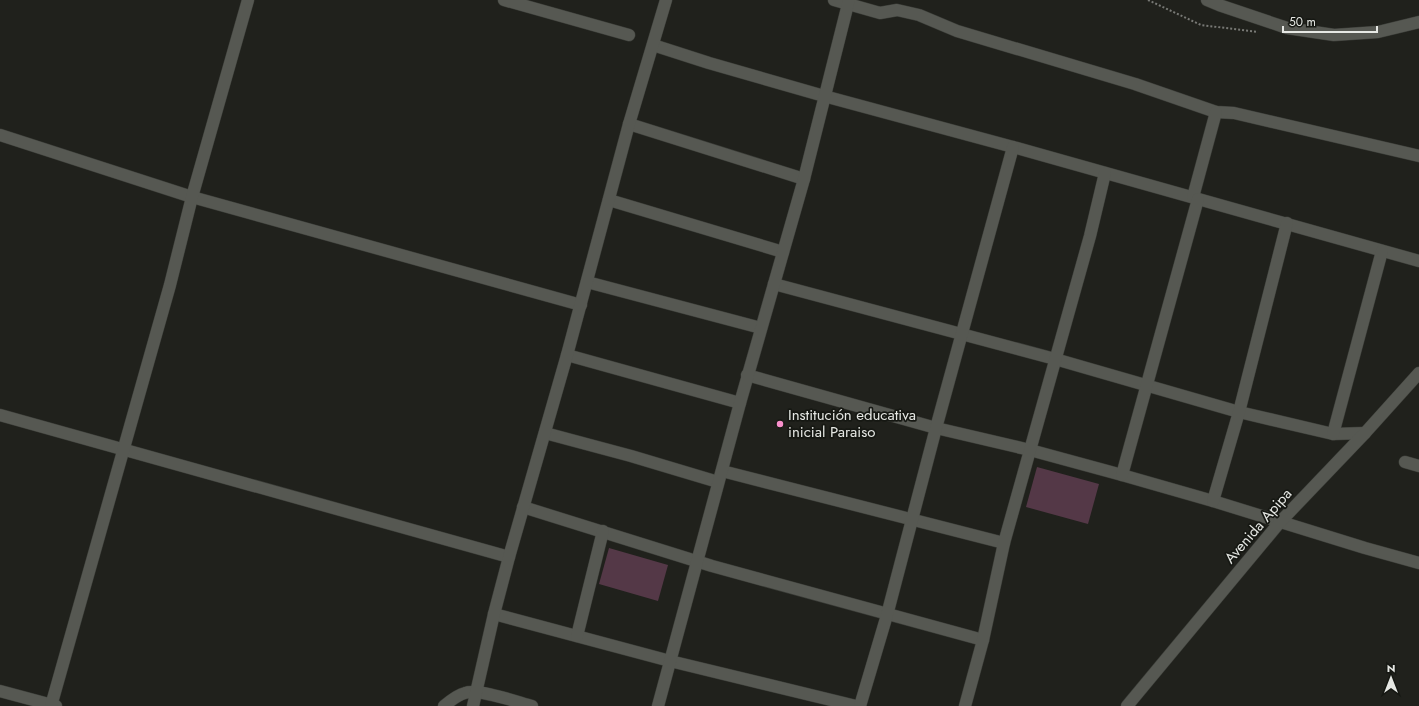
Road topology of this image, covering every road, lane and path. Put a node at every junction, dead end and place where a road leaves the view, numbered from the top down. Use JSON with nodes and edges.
{"nodes":[{"id":1,"x":248,"y":0,"type":"edge"},
{"id":2,"x":504,"y":0,"type":"edge"},
{"id":3,"x":666,"y":0,"type":"edge"},
{"id":4,"x":834,"y":0,"type":"edge"},
{"id":5,"x":1148,"y":0,"type":"edge"},
{"id":6,"x":1207,"y":0,"type":"edge"},
{"id":7,"x":849,"y":2,"type":"edge"},
{"id":8,"x":1419,"y":22,"type":"edge"},
{"id":9,"x":1262,"y":32,"type":"dead end"},
{"id":10,"x":629,"y":36,"type":"dead end"},
{"id":11,"x":653,"y":45,"type":"junction"},
{"id":12,"x":824,"y":96,"type":"junction"},
{"id":13,"x":1216,"y":112,"type":"junction"},
{"id":14,"x":629,"y":124,"type":"junction"},
{"id":15,"x":0,"y":135,"type":"edge"},
{"id":16,"x":1013,"y":147,"type":"junction"},
{"id":17,"x":1419,"y":156,"type":"edge"},
{"id":18,"x":1105,"y":173,"type":"junction"},
{"id":19,"x":804,"y":179,"type":"junction"},
{"id":20,"x":192,"y":197,"type":"junction"},
{"id":21,"x":1195,"y":198,"type":"junction"},
{"id":22,"x":609,"y":200,"type":"junction"},
{"id":23,"x":1287,"y":224,"type":"junction"},
{"id":24,"x":1382,"y":251,"type":"junction"},
{"id":25,"x":783,"y":252,"type":"junction"},
{"id":26,"x":1419,"y":260,"type":"edge"},
{"id":27,"x":587,"y":282,"type":"junction"},
{"id":28,"x":774,"y":284,"type":"junction"},
{"id":29,"x":581,"y":305,"type":"junction"},
{"id":30,"x":761,"y":328,"type":"junction"},
{"id":31,"x":962,"y":334,"type":"junction"},
{"id":32,"x":567,"y":355,"type":"junction"},
{"id":33,"x":1055,"y":360,"type":"junction"},
{"id":34,"x":1419,"y":372,"type":"edge"},
{"id":35,"x":747,"y":375,"type":"junction"},
{"id":36,"x":1146,"y":386,"type":"junction"},
{"id":37,"x":740,"y":402,"type":"junction"},
{"id":38,"x":1239,"y":412,"type":"junction"},
{"id":39,"x":0,"y":415,"type":"edge"},
{"id":40,"x":936,"y":428,"type":"junction"},
{"id":41,"x":545,"y":433,"type":"junction"},
{"id":42,"x":1365,"y":433,"type":"junction"},
{"id":43,"x":1333,"y":434,"type":"junction"},
{"id":44,"x":124,"y":450,"type":"junction"},
{"id":45,"x":1030,"y":450,"type":"junction"},
{"id":46,"x":1405,"y":462,"type":"dead end"},
{"id":47,"x":1419,"y":466,"type":"edge"},
{"id":48,"x":722,"y":471,"type":"junction"},
{"id":49,"x":1122,"y":475,"type":"junction"},
{"id":50,"x":718,"y":482,"type":"junction"},
{"id":51,"x":1213,"y":501,"type":"junction"},
{"id":52,"x":523,"y":507,"type":"junction"},
{"id":53,"x":912,"y":520,"type":"junction"},
{"id":54,"x":1280,"y":522,"type":"junction"},
{"id":55,"x":603,"y":532,"type":"junction"},
{"id":56,"x":1004,"y":544,"type":"junction"},
{"id":57,"x":509,"y":557,"type":"junction"},
{"id":58,"x":697,"y":560,"type":"junction"},
{"id":59,"x":1419,"y":563,"type":"edge"},
{"id":60,"x":494,"y":614,"type":"junction"},
{"id":61,"x":887,"y":615,"type":"junction"},
{"id":62,"x":577,"y":636,"type":"junction"},
{"id":63,"x":983,"y":640,"type":"junction"},
{"id":64,"x":670,"y":661,"type":"junction"},
{"id":65,"x":0,"y":691,"type":"edge"},
{"id":66,"x":477,"y":691,"type":"junction"},
{"id":67,"x":53,"y":706,"type":"edge"},
{"id":68,"x":444,"y":706,"type":"edge"},
{"id":69,"x":473,"y":706,"type":"edge"},
{"id":70,"x":532,"y":706,"type":"edge"},
{"id":71,"x":658,"y":706,"type":"edge"},
{"id":72,"x":856,"y":706,"type":"edge"},
{"id":73,"x":860,"y":706,"type":"edge"},
{"id":74,"x":965,"y":706,"type":"edge"},
{"id":75,"x":1127,"y":706,"type":"edge"}],
"edges":[{"from":1,"to":20,"type":"street"},
{"from":2,"to":10,"type":"street"},
{"from":3,"to":11,"type":"street"},
{"from":4,"to":7,"type":"street"},
{"from":5,"to":9,"type":"path"},
{"from":6,"to":8,"type":"street"},
{"from":7,"to":12,"type":"street"},
{"from":7,"to":13,"type":"street"},
{"from":11,"to":12,"type":"street"},
{"from":11,"to":14,"type":"street"},
{"from":12,"to":16,"type":"street"},
{"from":12,"to":19,"type":"street"},
{"from":13,"to":17,"type":"street"},
{"from":13,"to":21,"type":"street"},
{"from":14,"to":19,"type":"street"},
{"from":14,"to":22,"type":"street"},
{"from":15,"to":20,"type":"street"},
{"from":16,"to":18,"type":"street"},
{"from":16,"to":31,"type":"street"},
{"from":18,"to":21,"type":"street"},
{"from":18,"to":33,"type":"street"},
{"from":19,"to":25,"type":"street"},
{"from":20,"to":29,"type":"street"},
{"from":20,"to":44,"type":"street"},
{"from":21,"to":23,"type":"street"},
{"from":21,"to":36,"type":"street"},
{"from":22,"to":25,"type":"street"},
{"from":22,"to":27,"type":"street"},
{"from":23,"to":24,"type":"street"},
{"from":23,"to":38,"type":"street"},
{"from":24,"to":26,"type":"street"},
{"from":24,"to":43,"type":"street"},
{"from":25,"to":28,"type":"street"},
{"from":27,"to":29,"type":"street"},
{"from":27,"to":30,"type":"street"},
{"from":28,"to":30,"type":"street"},
{"from":28,"to":31,"type":"street"},
{"from":29,"to":32,"type":"street"},
{"from":30,"to":35,"type":"street"},
{"from":31,"to":33,"type":"street"},
{"from":31,"to":40,"type":"street"},
{"from":32,"to":37,"type":"street"},
{"from":32,"to":41,"type":"street"},
{"from":33,"to":36,"type":"street"},
{"from":33,"to":45,"type":"street"},
{"from":34,"to":42,"type":"street","name":"Avenida Apipa"},
{"from":35,"to":37,"type":"street"},
{"from":35,"to":40,"type":"street"},
{"from":36,"to":38,"type":"street"},
{"from":36,"to":49,"type":"street"},
{"from":37,"to":48,"type":"street"},
{"from":38,"to":43,"type":"street"},
{"from":38,"to":51,"type":"street"},
{"from":39,"to":44,"type":"street"},
{"from":40,"to":45,"type":"street"},
{"from":40,"to":53,"type":"street"},
{"from":41,"to":50,"type":"street"},
{"from":41,"to":52,"type":"street"},
{"from":42,"to":43,"type":"street"},
{"from":42,"to":54,"type":"street","name":"Avenida Apipa"},
{"from":44,"to":57,"type":"street"},
{"from":44,"to":67,"type":"street"},
{"from":45,"to":49,"type":"street"},
{"from":45,"to":56,"type":"street"},
{"from":46,"to":47,"type":"street"},
{"from":48,"to":50,"type":"street"},
{"from":48,"to":53,"type":"street"},
{"from":49,"to":51,"type":"street"},
{"from":50,"to":58,"type":"street"},
{"from":51,"to":54,"type":"street"},
{"from":52,"to":55,"type":"street"},
{"from":52,"to":57,"type":"street"},
{"from":53,"to":56,"type":"street"},
{"from":53,"to":61,"type":"street"},
{"from":54,"to":59,"type":"street"},
{"from":54,"to":75,"type":"street","name":"Avenida Apipa"},
{"from":55,"to":58,"type":"street"},
{"from":55,"to":62,"type":"street"},
{"from":56,"to":63,"type":"street"},
{"from":57,"to":60,"type":"street"},
{"from":58,"to":61,"type":"street"},
{"from":58,"to":64,"type":"street"},
{"from":60,"to":62,"type":"street"},
{"from":60,"to":66,"type":"street"},
{"from":61,"to":63,"type":"street"},
{"from":61,"to":73,"type":"street"},
{"from":62,"to":64,"type":"street"},
{"from":63,"to":74,"type":"street"},
{"from":64,"to":71,"type":"street"},
{"from":64,"to":72,"type":"street"},
{"from":65,"to":67,"type":"street"},
{"from":66,"to":68,"type":"street"},
{"from":66,"to":69,"type":"street"},
{"from":66,"to":70,"type":"street"}]}
